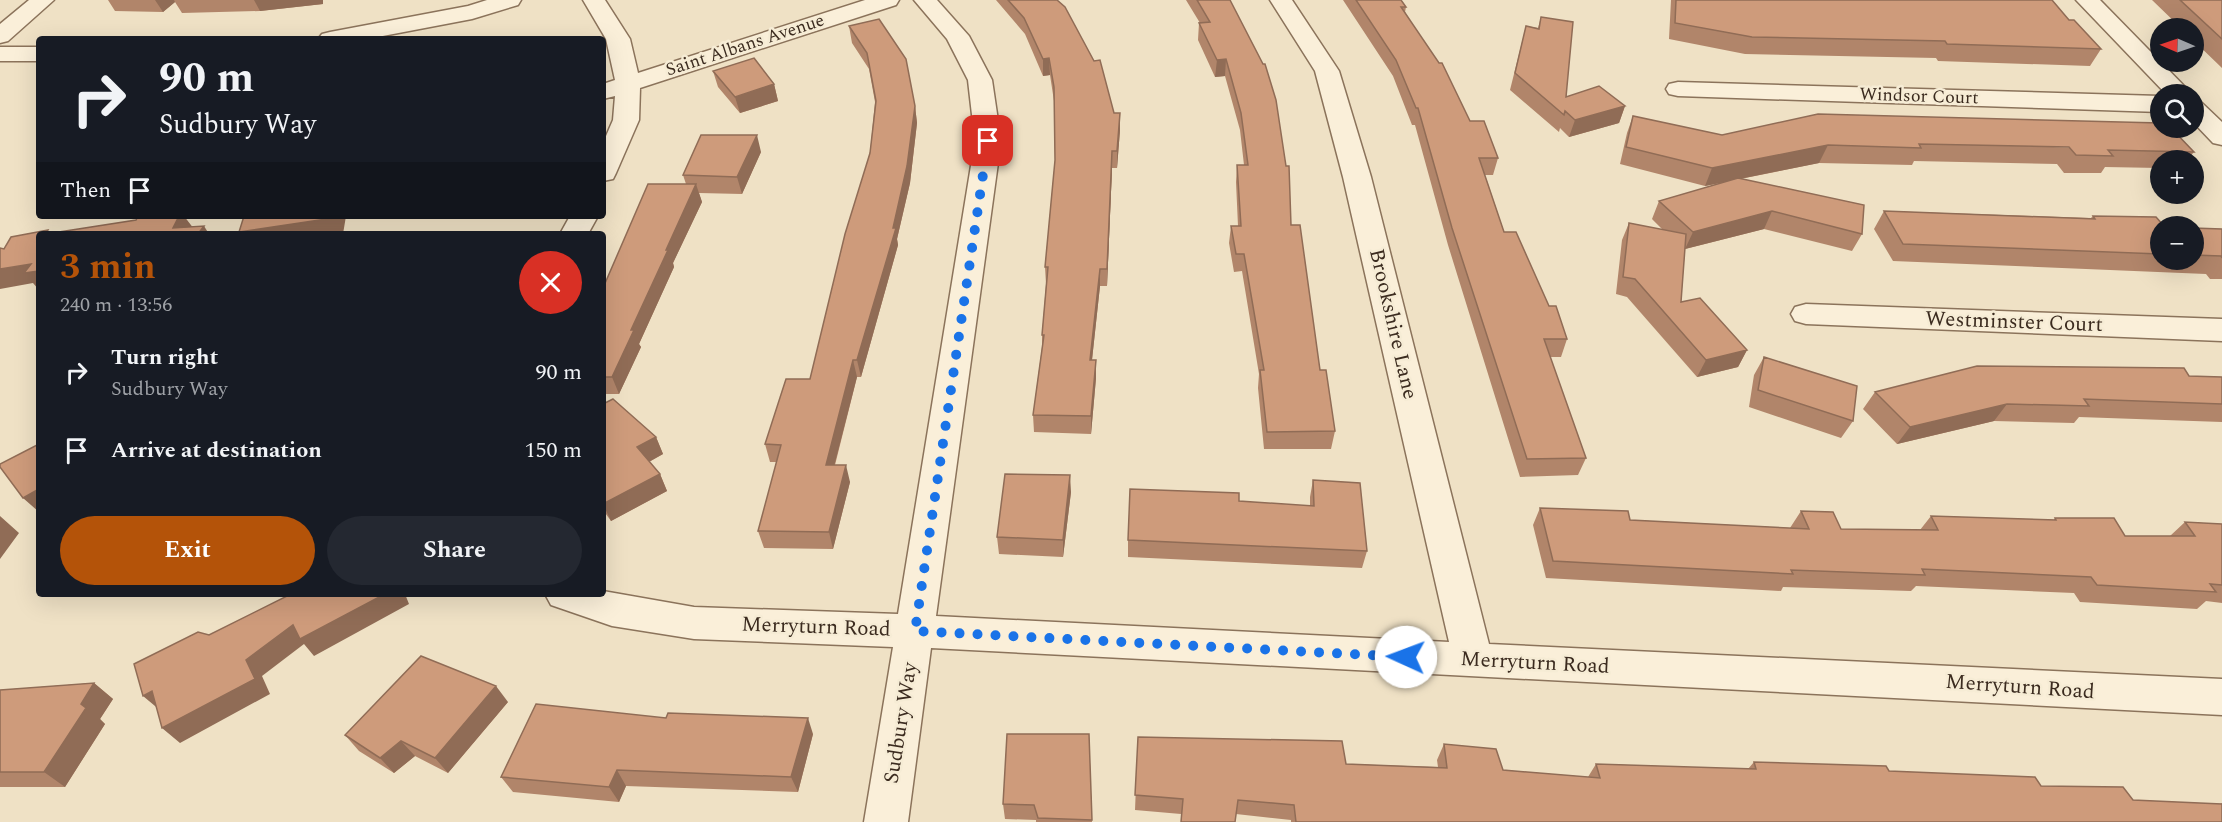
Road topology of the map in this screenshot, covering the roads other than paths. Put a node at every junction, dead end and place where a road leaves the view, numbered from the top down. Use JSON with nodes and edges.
{"nodes":[{"id":1,"x":44,"y":0,"type":"edge"},
{"id":2,"x":510,"y":0,"type":"edge"},
{"id":3,"x":594,"y":0,"type":"edge"},
{"id":4,"x":888,"y":0,"type":"edge"},
{"id":5,"x":925,"y":0,"type":"edge"},
{"id":6,"x":1281,"y":0,"type":"edge"},
{"id":7,"x":2087,"y":0,"type":"edge"},
{"id":8,"x":0,"y":36,"type":"edge"},
{"id":9,"x":346,"y":36,"type":"edge"},
{"id":10,"x":0,"y":54,"type":"edge"},
{"id":11,"x":36,"y":54,"type":"edge"},
{"id":12,"x":627,"y":83,"type":"junction"},
{"id":13,"x":2170,"y":84,"type":"edge"},
{"id":14,"x":1678,"y":89,"type":"dead end"},
{"id":15,"x":606,"y":91,"type":"edge"},
{"id":16,"x":2150,"y":104,"type":"edge"},
{"id":17,"x":2204,"y":119,"type":"edge"},
{"id":18,"x":2222,"y":137,"type":"edge"},
{"id":19,"x":606,"y":166,"type":"edge"},
{"id":20,"x":1806,"y":314,"type":"dead end"},
{"id":21,"x":2222,"y":330,"type":"edge"},
{"id":22,"x":573,"y":597,"type":"edge"},
{"id":23,"x":915,"y":631,"type":"junction"},
{"id":24,"x":1473,"y":660,"type":"junction"},
{"id":25,"x":2222,"y":697,"type":"edge"},
{"id":26,"x":886,"y":822,"type":"edge"}],
"edges":[{"from":1,"to":8,"type":"street"},
{"from":2,"to":9,"type":"street"},
{"from":3,"to":12,"type":"street"},
{"from":4,"to":12,"type":"street","name":"Saint Albans Avenue"},
{"from":5,"to":23,"type":"street","name":"Sudbury Way"},
{"from":6,"to":24,"type":"street","name":"Brookshire Lane"},
{"from":7,"to":13,"type":"street"},
{"from":10,"to":11,"type":"street"},
{"from":12,"to":15,"type":"street","name":"Saint Albans Avenue"},
{"from":12,"to":19,"type":"street"},
{"from":14,"to":16,"type":"street","name":"Windsor Court"},
{"from":17,"to":18,"type":"street"},
{"from":20,"to":21,"type":"street","name":"Westminster Court"},
{"from":22,"to":23,"type":"street","name":"Merryturn Road"},
{"from":23,"to":24,"type":"street","name":"Merryturn Road"},
{"from":23,"to":26,"type":"street","name":"Sudbury Way"},
{"from":24,"to":25,"type":"street","name":"Merryturn Road"}]}
